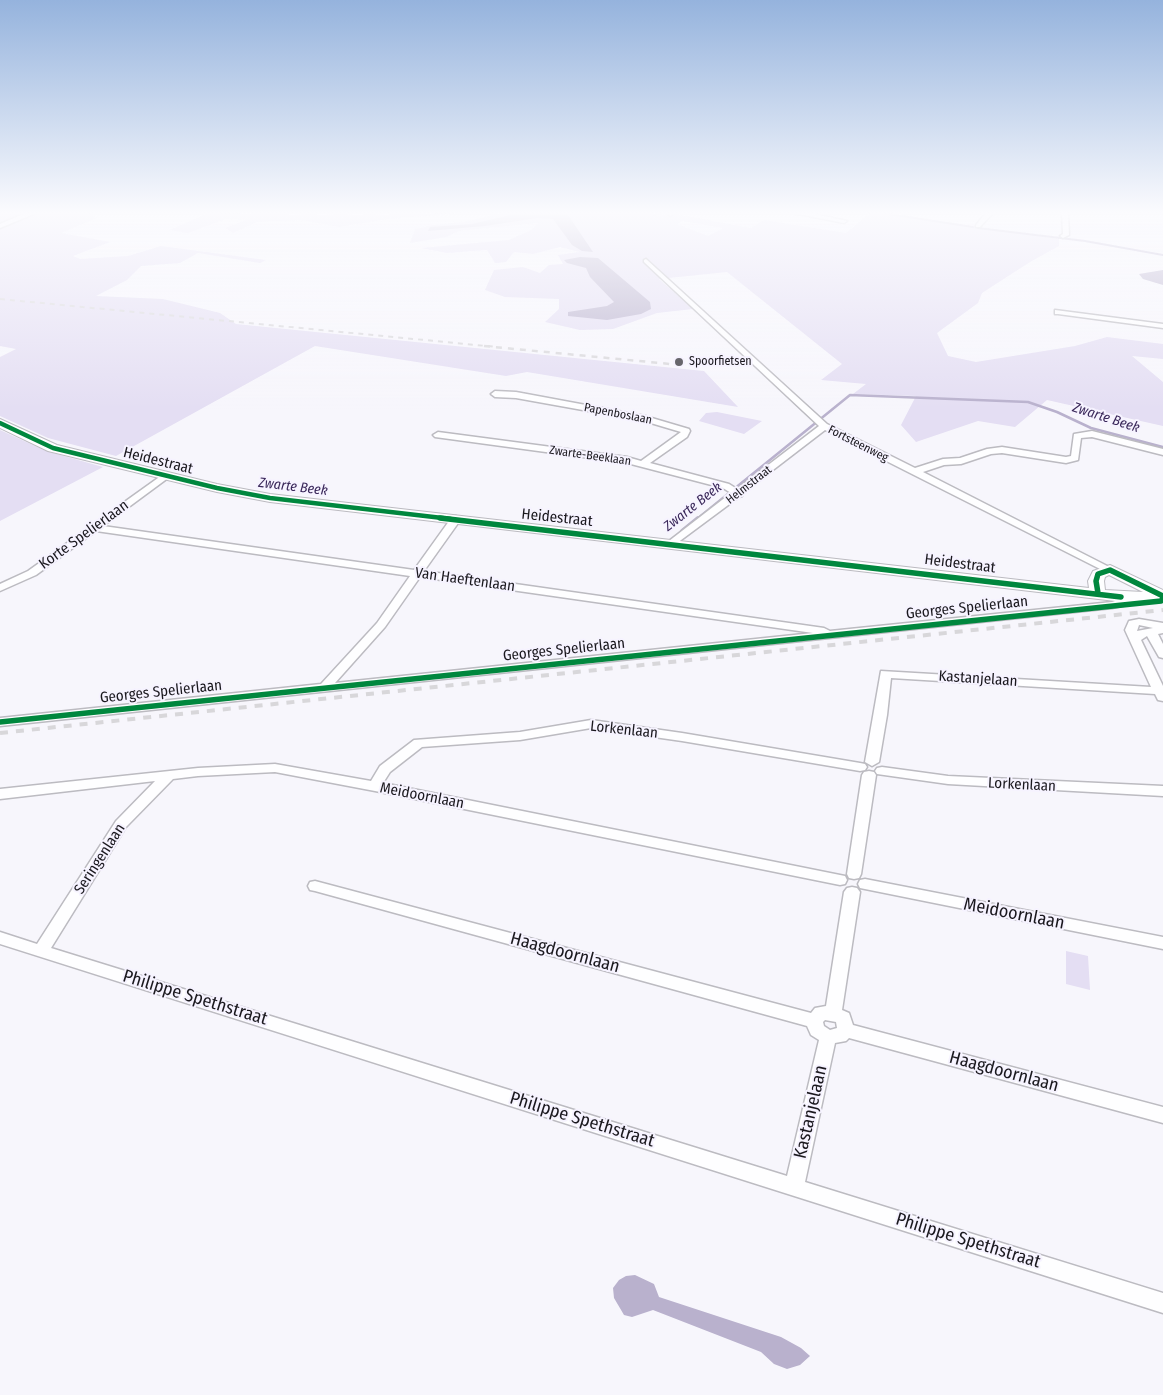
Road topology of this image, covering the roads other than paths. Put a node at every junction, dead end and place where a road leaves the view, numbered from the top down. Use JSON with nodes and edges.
{"nodes":[{"id":1,"x":664,"y":278,"type":"edge"},
{"id":2,"x":1058,"y":312,"type":"dead end"},
{"id":3,"x":1163,"y":326,"type":"edge"},
{"id":4,"x":495,"y":394,"type":"dead end"},
{"id":5,"x":0,"y":424,"type":"edge"},
{"id":6,"x":824,"y":426,"type":"junction"},
{"id":7,"x":438,"y":435,"type":"dead end"},
{"id":8,"x":1163,"y":452,"type":"edge"},
{"id":9,"x":643,"y":464,"type":"junction"},
{"id":10,"x":914,"y":472,"type":"junction"},
{"id":11,"x":165,"y":476,"type":"junction"},
{"id":12,"x":739,"y":494,"type":"junction"},
{"id":13,"x":456,"y":519,"type":"junction"},
{"id":14,"x":94,"y":528,"type":"junction"},
{"id":15,"x":673,"y":543,"type":"junction"},
{"id":16,"x":1110,"y":570,"type":"junction"},
{"id":17,"x":416,"y":573,"type":"junction"},
{"id":18,"x":0,"y":588,"type":"edge"},
{"id":19,"x":1098,"y":593,"type":"junction"},
{"id":20,"x":1163,"y":596,"type":"edge"},
{"id":21,"x":1121,"y":597,"type":"junction"},
{"id":22,"x":1163,"y":626,"type":"edge"},
{"id":23,"x":1163,"y":630,"type":"edge"},
{"id":24,"x":1150,"y":631,"type":"junction"},
{"id":25,"x":836,"y":634,"type":"junction"},
{"id":26,"x":1136,"y":638,"type":"junction"},
{"id":27,"x":1163,"y":654,"type":"edge"},
{"id":28,"x":325,"y":687,"type":"junction"},
{"id":29,"x":1161,"y":695,"type":"edge"},
{"id":30,"x":0,"y":722,"type":"edge"},
{"id":31,"x":871,"y":769,"type":"junction"},
{"id":32,"x":169,"y":775,"type":"junction"},
{"id":33,"x":375,"y":786,"type":"junction"},
{"id":34,"x":1163,"y":791,"type":"edge"},
{"id":35,"x":0,"y":794,"type":"edge"},
{"id":36,"x":853,"y":883,"type":"junction"},
{"id":37,"x":315,"y":886,"type":"dead end"},
{"id":38,"x":0,"y":938,"type":"edge"},
{"id":39,"x":1163,"y":943,"type":"edge"},
{"id":40,"x":41,"y":950,"type":"junction"},
{"id":41,"x":833,"y":1013,"type":"junction"},
{"id":42,"x":814,"y":1021,"type":"junction"},
{"id":43,"x":846,"y":1030,"type":"junction"},
{"id":44,"x":828,"y":1037,"type":"junction"},
{"id":45,"x":1163,"y":1115,"type":"edge"},
{"id":46,"x":794,"y":1187,"type":"junction"},
{"id":47,"x":1163,"y":1303,"type":"edge"}],
"edges":[{"from":1,"to":6,"type":"street","name":"Fortsteenweg"},
{"from":2,"to":3,"type":"street"},
{"from":4,"to":9,"type":"street","name":"Papenboslaan"},
{"from":5,"to":11,"type":"street","name":"Heidestraat"},
{"from":6,"to":10,"type":"street","name":"Fortsteenweg"},
{"from":6,"to":12,"type":"street","name":"Helmstraat"},
{"from":7,"to":9,"type":"street","name":"Zwarte-Beeklaan"},
{"from":8,"to":10,"type":"street"},
{"from":9,"to":12,"type":"street","name":"Zwarte-Beeklaan"},
{"from":10,"to":16,"type":"street","name":"Fortsteenweg"},
{"from":11,"to":13,"type":"street","name":"Heidestraat"},
{"from":11,"to":14,"type":"street","name":"Korte Spelierlaan"},
{"from":12,"to":15,"type":"street","name":"Helmstraat"},
{"from":13,"to":15,"type":"street","name":"Heidestraat"},
{"from":13,"to":17,"type":"street"},
{"from":14,"to":17,"type":"street","name":"Van Haeftenlaan"},
{"from":14,"to":18,"type":"street","name":"Korte Spelierlaan"},
{"from":15,"to":19,"type":"street","name":"Heidestraat"},
{"from":16,"to":19,"type":"street"},
{"from":16,"to":20,"type":"street","name":"Fortsteenweg"},
{"from":17,"to":25,"type":"street","name":"Van Haeftenlaan"},
{"from":17,"to":28,"type":"street"},
{"from":19,"to":21,"type":"street","name":"Heidestraat"},
{"from":20,"to":21,"type":"street","name":"Heidestraat"},
{"from":21,"to":25,"type":"street","name":"Georges Spelierlaan"},
{"from":22,"to":26,"type":"street"},
{"from":23,"to":24,"type":"street"},
{"from":24,"to":26,"type":"street"},
{"from":24,"to":27,"type":"street"},
{"from":25,"to":28,"type":"street","name":"Georges Spelierlaan"},
{"from":26,"to":29,"type":"street"},
{"from":28,"to":30,"type":"street","name":"Georges Spelierlaan"},
{"from":29,"to":31,"type":"street","name":"Kastanjelaan"},
{"from":31,"to":33,"type":"street","name":"Lorkenlaan"},
{"from":31,"to":34,"type":"street","name":"Lorkenlaan"},
{"from":31,"to":36,"type":"street","name":"Kastanjelaan"},
{"from":32,"to":33,"type":"street","name":"Meidoornlaan"},
{"from":32,"to":35,"type":"street","name":"Meidoornlaan"},
{"from":32,"to":40,"type":"street","name":"Seringenlaan"},
{"from":33,"to":36,"type":"street","name":"Meidoornlaan"},
{"from":36,"to":39,"type":"street","name":"Meidoornlaan"},
{"from":36,"to":41,"type":"street","name":"Kastanjelaan"},
{"from":37,"to":42,"type":"street","name":"Haagdoornlaan"},
{"from":38,"to":40,"type":"street","name":"Philippe Spethstraat"},
{"from":40,"to":46,"type":"street","name":"Philippe Spethstraat"},
{"from":41,"to":42,"type":"street"},
{"from":41,"to":43,"type":"street"},
{"from":42,"to":44,"type":"street"},
{"from":43,"to":44,"type":"street"},
{"from":43,"to":45,"type":"street","name":"Haagdoornlaan"},
{"from":44,"to":46,"type":"street","name":"Kastanjelaan"},
{"from":46,"to":47,"type":"street","name":"Philippe Spethstraat"}]}
